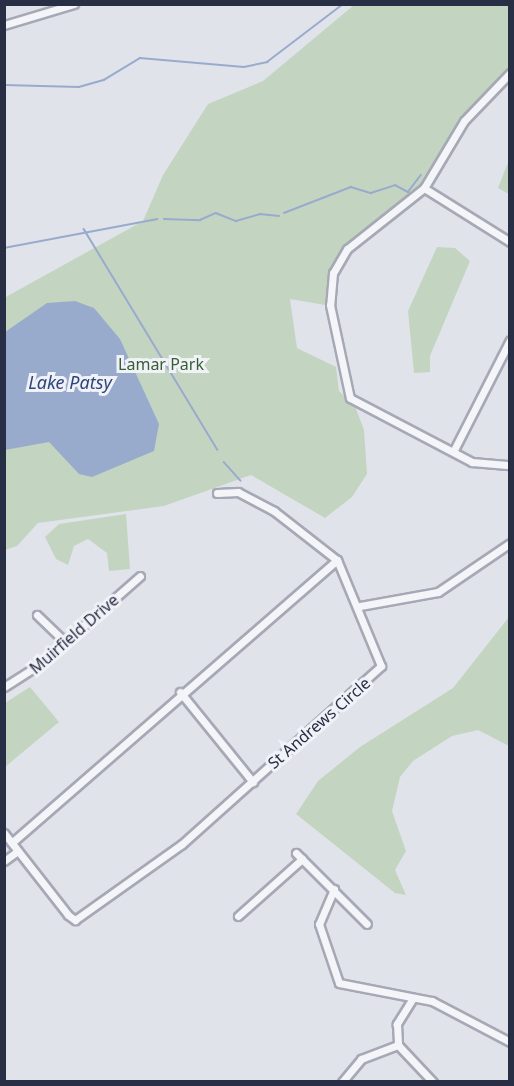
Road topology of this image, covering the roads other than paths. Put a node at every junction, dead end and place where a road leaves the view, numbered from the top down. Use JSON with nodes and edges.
{"nodes":[{"id":1,"x":74,"y":4,"type":"edge"},
{"id":2,"x":4,"y":25,"type":"edge"},
{"id":3,"x":510,"y":73,"type":"edge"},
{"id":4,"x":424,"y":188,"type":"junction"},
{"id":5,"x":510,"y":242,"type":"edge"},
{"id":6,"x":510,"y":340,"type":"edge"},
{"id":7,"x":454,"y":450,"type":"junction"},
{"id":8,"x":510,"y":465,"type":"edge"},
{"id":9,"x":217,"y":493,"type":"dead end"},
{"id":10,"x":510,"y":543,"type":"edge"},
{"id":11,"x":337,"y":560,"type":"junction"},
{"id":12,"x":140,"y":576,"type":"dead end"},
{"id":13,"x":360,"y":606,"type":"junction"},
{"id":14,"x":37,"y":615,"type":"dead end"},
{"id":15,"x":65,"y":642,"type":"junction"},
{"id":16,"x":4,"y":687,"type":"edge"},
{"id":17,"x":180,"y":692,"type":"junction"},
{"id":18,"x":253,"y":782,"type":"junction"},
{"id":19,"x":4,"y":833,"type":"edge"},
{"id":20,"x":12,"y":843,"type":"junction"},
{"id":21,"x":18,"y":851,"type":"junction"},
{"id":22,"x":296,"y":853,"type":"dead end"},
{"id":23,"x":302,"y":859,"type":"junction"},
{"id":24,"x":4,"y":861,"type":"edge"},
{"id":25,"x":334,"y":889,"type":"junction"},
{"id":26,"x":238,"y":916,"type":"dead end"},
{"id":27,"x":367,"y":924,"type":"dead end"},
{"id":28,"x":413,"y":998,"type":"junction"},
{"id":29,"x":510,"y":1042,"type":"edge"},
{"id":30,"x":398,"y":1046,"type":"junction"},
{"id":31,"x":342,"y":1082,"type":"edge"},
{"id":32,"x":433,"y":1082,"type":"edge"}],
"edges":[{"from":1,"to":2,"type":"street"},
{"from":3,"to":4,"type":"street"},
{"from":4,"to":5,"type":"street"},
{"from":4,"to":7,"type":"street"},
{"from":6,"to":7,"type":"street"},
{"from":7,"to":8,"type":"street"},
{"from":9,"to":11,"type":"street"},
{"from":10,"to":13,"type":"street"},
{"from":11,"to":13,"type":"street","name":"St Andrews Circle"},
{"from":11,"to":17,"type":"street"},
{"from":12,"to":15,"type":"street","name":"Muirfield Drive"},
{"from":13,"to":18,"type":"street","name":"St Andrews Circle"},
{"from":14,"to":15,"type":"street"},
{"from":15,"to":16,"type":"street","name":"Muirfield Drive"},
{"from":17,"to":18,"type":"street"},
{"from":17,"to":20,"type":"street"},
{"from":18,"to":21,"type":"street","name":"St Andrews Circle"},
{"from":19,"to":20,"type":"street","name":"St Andrews Circle"},
{"from":20,"to":21,"type":"street","name":"St Andrews Circle"},
{"from":21,"to":24,"type":"street"},
{"from":22,"to":23,"type":"street"},
{"from":23,"to":25,"type":"street"},
{"from":23,"to":26,"type":"street"},
{"from":25,"to":27,"type":"street"},
{"from":25,"to":28,"type":"street"},
{"from":28,"to":29,"type":"street"},
{"from":28,"to":30,"type":"street"},
{"from":30,"to":31,"type":"street"},
{"from":30,"to":32,"type":"street"}]}
